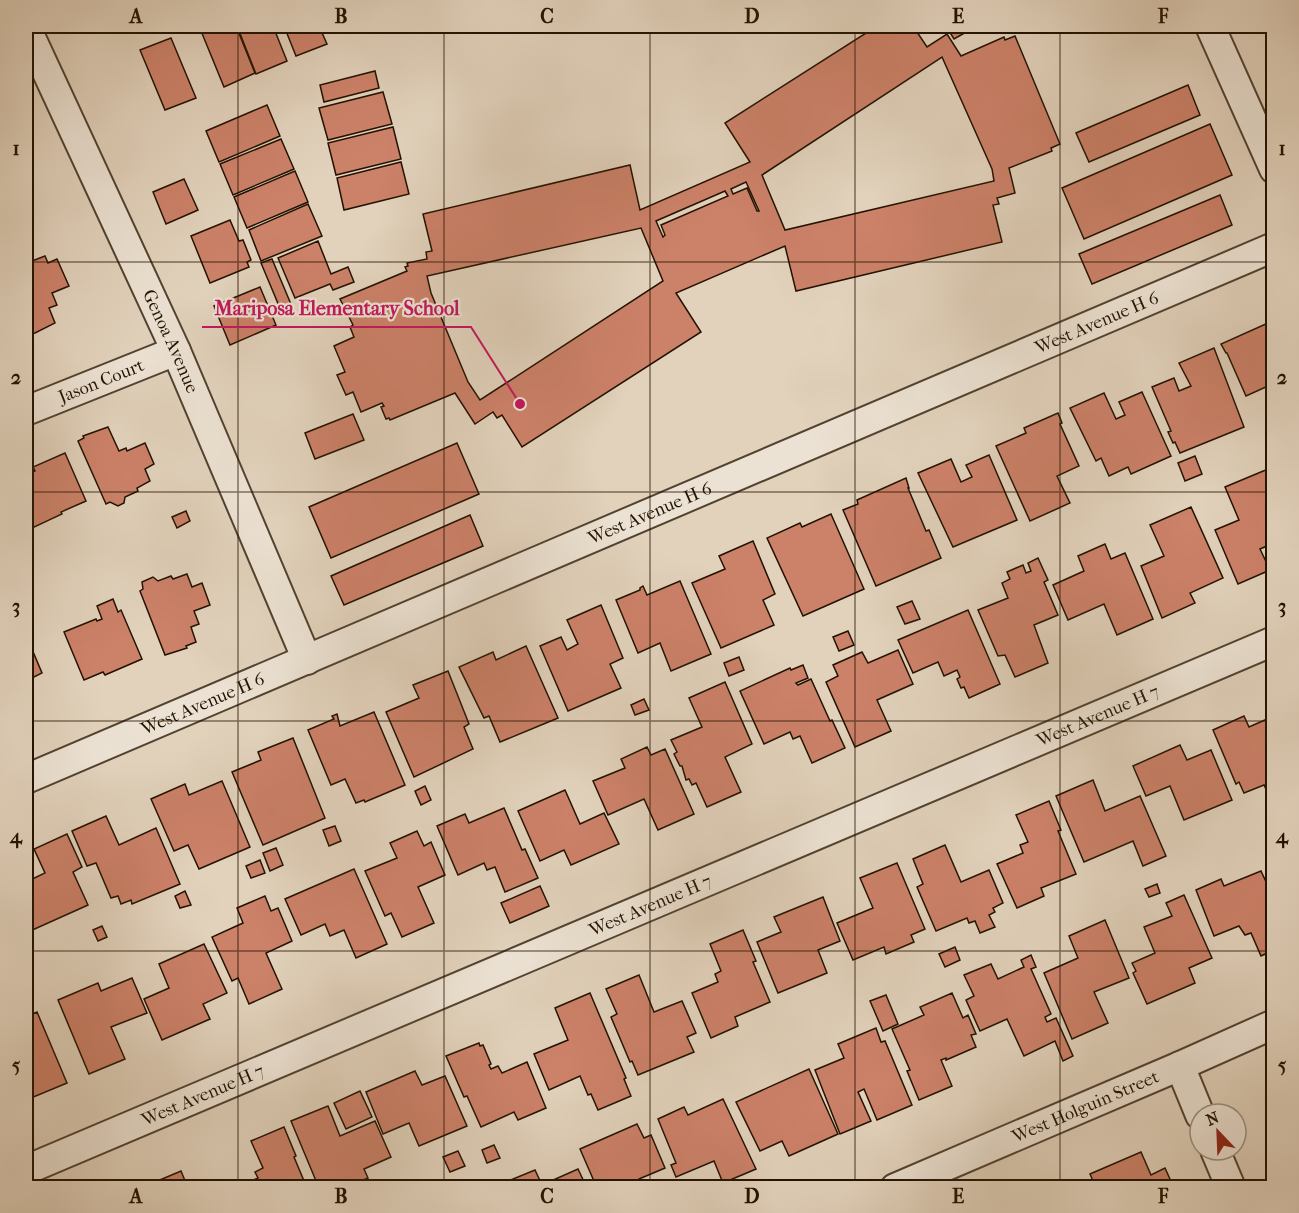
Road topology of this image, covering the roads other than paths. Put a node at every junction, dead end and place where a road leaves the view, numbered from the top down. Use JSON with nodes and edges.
{"nodes":[{"id":1,"x":1210,"y":26,"type":"edge"},
{"id":2,"x":26,"y":27,"type":"edge"},
{"id":3,"x":1274,"y":169,"type":"edge"},
{"id":4,"x":1274,"y":246,"type":"edge"},
{"id":5,"x":176,"y":351,"type":"junction"},
{"id":6,"x":26,"y":411,"type":"edge"},
{"id":7,"x":1274,"y":641,"type":"edge"},
{"id":8,"x":307,"y":660,"type":"junction"},
{"id":9,"x":26,"y":779,"type":"edge"},
{"id":10,"x":1274,"y":1024,"type":"edge"},
{"id":11,"x":1180,"y":1066,"type":"junction"},
{"id":12,"x":1195,"y":1102,"type":"edge"},
{"id":13,"x":1220,"y":1162,"type":"edge"},
{"id":14,"x":26,"y":1170,"type":"edge"},
{"id":15,"x":895,"y":1188,"type":"edge"},
{"id":16,"x":1231,"y":1188,"type":"edge"}],
"edges":[{"from":1,"to":3,"type":"street"},
{"from":2,"to":5,"type":"street","name":"Genoa Avenue"},
{"from":4,"to":8,"type":"street","name":"West Avenue H 6"},
{"from":5,"to":6,"type":"street","name":"Jason Court"},
{"from":5,"to":8,"type":"street","name":"Genoa Avenue"},
{"from":7,"to":14,"type":"street","name":"West Avenue H 7"},
{"from":8,"to":9,"type":"street","name":"West Avenue H 6"},
{"from":10,"to":11,"type":"street","name":"West Holguin Street"},
{"from":11,"to":12,"type":"street"},
{"from":11,"to":15,"type":"street","name":"West Holguin Street"},
{"from":13,"to":16,"type":"street"}]}
